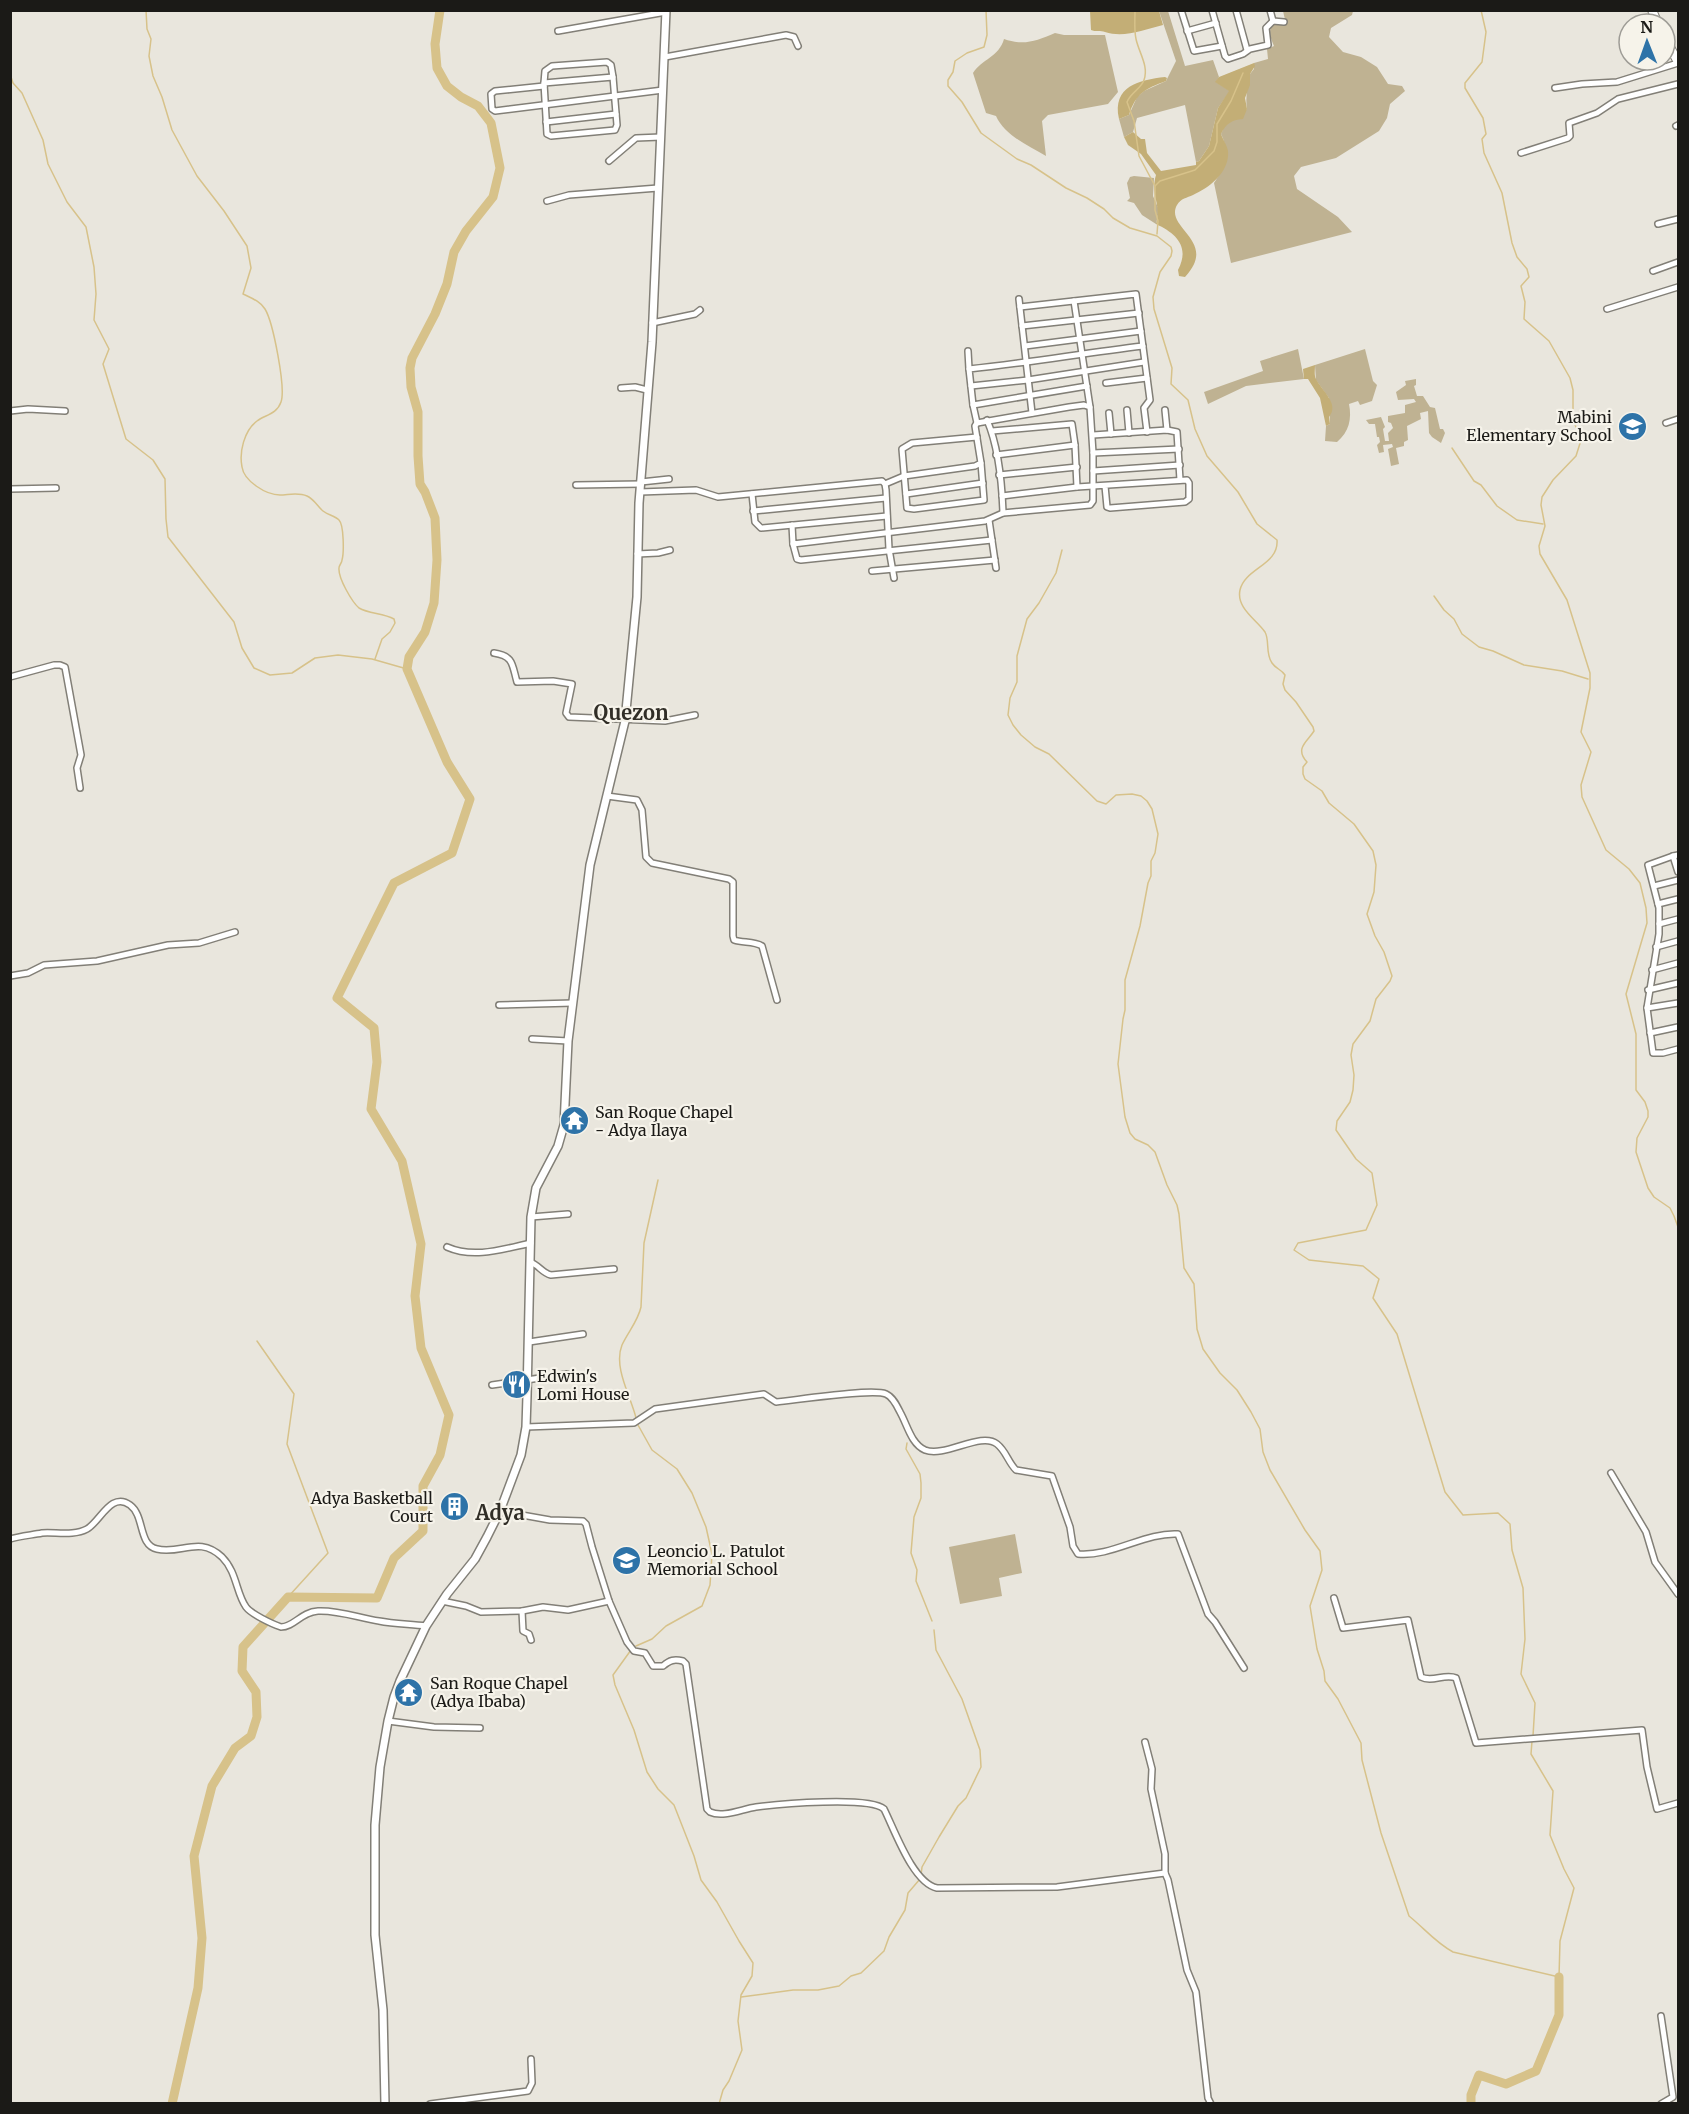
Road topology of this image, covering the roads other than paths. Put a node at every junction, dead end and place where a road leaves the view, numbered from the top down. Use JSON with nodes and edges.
{"nodes":[{"id":1,"x":1180,"y":10,"type":"edge"},
{"id":2,"x":1212,"y":10,"type":"edge"},
{"id":3,"x":1236,"y":10,"type":"edge"},
{"id":4,"x":1270,"y":10,"type":"edge"},
{"id":5,"x":666,"y":11,"type":"edge"},
{"id":6,"x":1273,"y":21,"type":"junction"},
{"id":7,"x":1284,"y":22,"type":"dead end"},
{"id":8,"x":1216,"y":23,"type":"junction"},
{"id":9,"x":558,"y":31,"type":"dead end"},
{"id":10,"x":1186,"y":31,"type":"junction"},
{"id":11,"x":798,"y":46,"type":"dead end"},
{"id":12,"x":1222,"y":46,"type":"junction"},
{"id":13,"x":1247,"y":50,"type":"junction"},
{"id":14,"x":665,"y":57,"type":"junction"},
{"id":15,"x":1678,"y":62,"type":"edge"},
{"id":16,"x":613,"y":77,"type":"junction"},
{"id":17,"x":1678,"y":84,"type":"edge"},
{"id":18,"x":544,"y":85,"type":"junction"},
{"id":19,"x":1555,"y":88,"type":"dead end"},
{"id":20,"x":663,"y":90,"type":"junction"},
{"id":21,"x":615,"y":96,"type":"junction"},
{"id":22,"x":545,"y":105,"type":"junction"},
{"id":23,"x":616,"y":114,"type":"junction"},
{"id":24,"x":546,"y":122,"type":"junction"},
{"id":25,"x":661,"y":137,"type":"junction"},
{"id":26,"x":1521,"y":153,"type":"dead end"},
{"id":27,"x":609,"y":161,"type":"dead end"},
{"id":28,"x":658,"y":188,"type":"junction"},
{"id":29,"x":548,"y":201,"type":"dead end"},
{"id":30,"x":1678,"y":219,"type":"edge"},
{"id":31,"x":1658,"y":225,"type":"dead end"},
{"id":32,"x":1678,"y":262,"type":"edge"},
{"id":33,"x":1653,"y":271,"type":"dead end"},
{"id":34,"x":1678,"y":287,"type":"edge"},
{"id":35,"x":1019,"y":299,"type":"dead end"},
{"id":36,"x":1074,"y":301,"type":"junction"},
{"id":37,"x":1020,"y":307,"type":"junction"},
{"id":38,"x":1607,"y":309,"type":"dead end"},
{"id":39,"x":700,"y":310,"type":"dead end"},
{"id":40,"x":1139,"y":313,"type":"junction"},
{"id":41,"x":1077,"y":320,"type":"junction"},
{"id":42,"x":652,"y":323,"type":"junction"},
{"id":43,"x":1022,"y":326,"type":"junction"},
{"id":44,"x":1141,"y":331,"type":"junction"},
{"id":45,"x":1079,"y":338,"type":"junction"},
{"id":46,"x":1025,"y":346,"type":"junction"},
{"id":47,"x":1143,"y":346,"type":"junction"},
{"id":48,"x":968,"y":351,"type":"dead end"},
{"id":49,"x":1082,"y":353,"type":"junction"},
{"id":50,"x":1027,"y":363,"type":"junction"},
{"id":51,"x":1144,"y":363,"type":"junction"},
{"id":52,"x":969,"y":369,"type":"junction"},
{"id":53,"x":1085,"y":370,"type":"junction"},
{"id":54,"x":1147,"y":378,"type":"junction"},
{"id":55,"x":1028,"y":380,"type":"junction"},
{"id":56,"x":1106,"y":383,"type":"dead end"},
{"id":57,"x":971,"y":386,"type":"junction"},
{"id":58,"x":1087,"y":386,"type":"junction"},
{"id":59,"x":621,"y":388,"type":"dead end"},
{"id":60,"x":647,"y":390,"type":"junction"},
{"id":61,"x":1030,"y":395,"type":"junction"},
{"id":62,"x":973,"y":405,"type":"junction"},
{"id":63,"x":1090,"y":407,"type":"junction"},
{"id":64,"x":1127,"y":410,"type":"dead end"},
{"id":65,"x":1165,"y":410,"type":"dead end"},
{"id":66,"x":10,"y":411,"type":"edge"},
{"id":67,"x":65,"y":411,"type":"dead end"},
{"id":68,"x":1032,"y":413,"type":"junction"},
{"id":69,"x":1109,"y":413,"type":"dead end"},
{"id":70,"x":1678,"y":419,"type":"edge"},
{"id":71,"x":987,"y":420,"type":"junction"},
{"id":72,"x":977,"y":423,"type":"junction"},
{"id":73,"x":1666,"y":423,"type":"dead end"},
{"id":74,"x":1167,"y":430,"type":"junction"},
{"id":75,"x":992,"y":431,"type":"junction"},
{"id":76,"x":1147,"y":432,"type":"junction"},
{"id":77,"x":1129,"y":433,"type":"junction"},
{"id":78,"x":1111,"y":434,"type":"junction"},
{"id":79,"x":1093,"y":435,"type":"junction"},
{"id":80,"x":977,"y":437,"type":"junction"},
{"id":81,"x":1075,"y":445,"type":"junction"},
{"id":82,"x":1179,"y":449,"type":"junction"},
{"id":83,"x":1093,"y":453,"type":"junction"},
{"id":84,"x":996,"y":455,"type":"junction"},
{"id":85,"x":981,"y":463,"type":"junction"},
{"id":86,"x":1180,"y":465,"type":"junction"},
{"id":87,"x":1077,"y":466,"type":"junction"},
{"id":88,"x":1093,"y":471,"type":"junction"},
{"id":89,"x":999,"y":475,"type":"junction"},
{"id":90,"x":904,"y":476,"type":"junction"},
{"id":91,"x":669,"y":479,"type":"dead end"},
{"id":92,"x":1180,"y":480,"type":"junction"},
{"id":93,"x":982,"y":483,"type":"junction"},
{"id":94,"x":885,"y":484,"type":"junction"},
{"id":95,"x":576,"y":485,"type":"dead end"},
{"id":96,"x":1093,"y":485,"type":"junction"},
{"id":97,"x":641,"y":486,"type":"junction"},
{"id":98,"x":1105,"y":486,"type":"junction"},
{"id":99,"x":1077,"y":487,"type":"junction"},
{"id":100,"x":56,"y":488,"type":"dead end"},
{"id":101,"x":10,"y":489,"type":"edge"},
{"id":102,"x":752,"y":494,"type":"junction"},
{"id":103,"x":906,"y":494,"type":"junction"},
{"id":104,"x":1002,"y":496,"type":"junction"},
{"id":105,"x":886,"y":498,"type":"junction"},
{"id":106,"x":753,"y":511,"type":"junction"},
{"id":107,"x":1003,"y":513,"type":"junction"},
{"id":108,"x":887,"y":516,"type":"junction"},
{"id":109,"x":989,"y":520,"type":"junction"},
{"id":110,"x":792,"y":525,"type":"junction"},
{"id":111,"x":888,"y":532,"type":"junction"},
{"id":112,"x":992,"y":540,"type":"junction"},
{"id":113,"x":793,"y":544,"type":"junction"},
{"id":114,"x":889,"y":549,"type":"junction"},
{"id":115,"x":670,"y":550,"type":"dead end"},
{"id":116,"x":637,"y":554,"type":"junction"},
{"id":117,"x":995,"y":560,"type":"junction"},
{"id":118,"x":978,"y":562,"type":"junction"},
{"id":119,"x":962,"y":564,"type":"junction"},
{"id":120,"x":942,"y":565,"type":"junction"},
{"id":121,"x":926,"y":567,"type":"junction"},
{"id":122,"x":909,"y":568,"type":"junction"},
{"id":123,"x":996,"y":568,"type":"dead end"},
{"id":124,"x":893,"y":570,"type":"junction"},
{"id":125,"x":979,"y":570,"type":"dead end"},
{"id":126,"x":872,"y":571,"type":"dead end"},
{"id":127,"x":962,"y":571,"type":"dead end"},
{"id":128,"x":943,"y":573,"type":"dead end"},
{"id":129,"x":926,"y":575,"type":"dead end"},
{"id":130,"x":910,"y":576,"type":"dead end"},
{"id":131,"x":894,"y":578,"type":"dead end"},
{"id":132,"x":494,"y":653,"type":"dead end"},
{"id":133,"x":10,"y":677,"type":"edge"},
{"id":134,"x":695,"y":715,"type":"dead end"},
{"id":135,"x":625,"y":721,"type":"junction"},
{"id":136,"x":80,"y":788,"type":"dead end"},
{"id":137,"x":607,"y":796,"type":"junction"},
{"id":138,"x":1676,"y":855,"type":"edge"},
{"id":139,"x":1678,"y":872,"type":"edge"},
{"id":140,"x":1678,"y":879,"type":"edge"},
{"id":141,"x":1654,"y":886,"type":"junction"},
{"id":142,"x":1678,"y":898,"type":"edge"},
{"id":143,"x":1658,"y":904,"type":"junction"},
{"id":144,"x":1678,"y":919,"type":"edge"},
{"id":145,"x":1659,"y":924,"type":"junction"},
{"id":146,"x":235,"y":932,"type":"dead end"},
{"id":147,"x":1678,"y":941,"type":"edge"},
{"id":148,"x":1656,"y":947,"type":"junction"},
{"id":149,"x":1678,"y":963,"type":"edge"},
{"id":150,"x":1652,"y":970,"type":"junction"},
{"id":151,"x":10,"y":976,"type":"edge"},
{"id":152,"x":1678,"y":983,"type":"edge"},
{"id":153,"x":1648,"y":990,"type":"junction"},
{"id":154,"x":777,"y":1000,"type":"dead end"},
{"id":155,"x":573,"y":1003,"type":"junction"},
{"id":156,"x":1678,"y":1003,"type":"edge"},
{"id":157,"x":499,"y":1005,"type":"dead end"},
{"id":158,"x":1647,"y":1008,"type":"junction"},
{"id":159,"x":1678,"y":1027,"type":"edge"},
{"id":160,"x":1650,"y":1033,"type":"junction"},
{"id":161,"x":532,"y":1039,"type":"dead end"},
{"id":162,"x":568,"y":1041,"type":"junction"},
{"id":163,"x":1678,"y":1049,"type":"edge"},
{"id":164,"x":568,"y":1214,"type":"dead end"},
{"id":165,"x":531,"y":1217,"type":"junction"},
{"id":166,"x":531,"y":1243,"type":"junction"},
{"id":167,"x":447,"y":1247,"type":"dead end"},
{"id":168,"x":530,"y":1262,"type":"junction"},
{"id":169,"x":614,"y":1269,"type":"dead end"},
{"id":170,"x":582,"y":1334,"type":"dead end"},
{"id":171,"x":529,"y":1342,"type":"junction"},
{"id":172,"x":567,"y":1374,"type":"dead end"},
{"id":173,"x":528,"y":1379,"type":"junction"},
{"id":174,"x":492,"y":1385,"type":"dead end"},
{"id":175,"x":526,"y":1427,"type":"junction"},
{"id":176,"x":1611,"y":1473,"type":"dead end"},
{"id":177,"x":500,"y":1511,"type":"junction"},
{"id":178,"x":10,"y":1539,"type":"edge"},
{"id":179,"x":1678,"y":1594,"type":"edge"},
{"id":180,"x":1334,"y":1598,"type":"dead end"},
{"id":181,"x":609,"y":1601,"type":"junction"},
{"id":182,"x":442,"y":1602,"type":"junction"},
{"id":183,"x":522,"y":1611,"type":"junction"},
{"id":184,"x":426,"y":1626,"type":"junction"},
{"id":185,"x":531,"y":1640,"type":"dead end"},
{"id":186,"x":1244,"y":1668,"type":"dead end"},
{"id":187,"x":388,"y":1721,"type":"junction"},
{"id":188,"x":480,"y":1728,"type":"dead end"},
{"id":189,"x":1145,"y":1742,"type":"dead end"},
{"id":190,"x":1678,"y":1803,"type":"edge"},
{"id":191,"x":1165,"y":1873,"type":"junction"},
{"id":192,"x":1661,"y":2016,"type":"dead end"},
{"id":193,"x":531,"y":2059,"type":"dead end"},
{"id":194,"x":1676,"y":2096,"type":"edge"},
{"id":195,"x":385,"y":2103,"type":"edge"},
{"id":196,"x":430,"y":2103,"type":"edge"},
{"id":197,"x":1211,"y":2103,"type":"edge"},
{"id":198,"x":1661,"y":2103,"type":"edge"}],
"edges":[{"from":1,"to":10,"type":"street"},
{"from":2,"to":8,"type":"street"},
{"from":3,"to":13,"type":"street"},
{"from":4,"to":6,"type":"street"},
{"from":5,"to":9,"type":"street"},
{"from":5,"to":14,"type":"street"},
{"from":6,"to":7,"type":"street"},
{"from":6,"to":13,"type":"street"},
{"from":8,"to":10,"type":"street"},
{"from":8,"to":12,"type":"street"},
{"from":10,"to":12,"type":"street"},
{"from":11,"to":14,"type":"street"},
{"from":12,"to":13,"type":"street"},
{"from":14,"to":20,"type":"street"},
{"from":15,"to":19,"type":"street"},
{"from":16,"to":18,"type":"street"},
{"from":16,"to":18,"type":"street"},
{"from":16,"to":21,"type":"street"},
{"from":17,"to":26,"type":"street"},
{"from":18,"to":22,"type":"street"},
{"from":18,"to":22,"type":"street"},
{"from":20,"to":21,"type":"street"},
{"from":20,"to":25,"type":"street"},
{"from":21,"to":22,"type":"street"},
{"from":21,"to":23,"type":"street"},
{"from":22,"to":24,"type":"street"},
{"from":23,"to":24,"type":"street"},
{"from":23,"to":24,"type":"street"},
{"from":25,"to":27,"type":"street"},
{"from":25,"to":28,"type":"street"},
{"from":28,"to":29,"type":"street"},
{"from":28,"to":42,"type":"street"},
{"from":30,"to":31,"type":"street"},
{"from":32,"to":33,"type":"street"},
{"from":34,"to":38,"type":"street"},
{"from":35,"to":37,"type":"street"},
{"from":36,"to":37,"type":"street"},
{"from":36,"to":40,"type":"street"},
{"from":36,"to":41,"type":"street"},
{"from":37,"to":43,"type":"street"},
{"from":39,"to":42,"type":"street"},
{"from":40,"to":41,"type":"street"},
{"from":40,"to":44,"type":"street"},
{"from":41,"to":43,"type":"street"},
{"from":41,"to":45,"type":"street"},
{"from":42,"to":60,"type":"street"},
{"from":43,"to":46,"type":"street"},
{"from":44,"to":45,"type":"street"},
{"from":44,"to":47,"type":"street"},
{"from":45,"to":46,"type":"street"},
{"from":45,"to":49,"type":"street"},
{"from":46,"to":50,"type":"street"},
{"from":47,"to":49,"type":"street"},
{"from":47,"to":51,"type":"street"},
{"from":48,"to":52,"type":"street"},
{"from":49,"to":50,"type":"street"},
{"from":49,"to":53,"type":"street"},
{"from":50,"to":52,"type":"street"},
{"from":50,"to":55,"type":"street"},
{"from":51,"to":53,"type":"street"},
{"from":51,"to":54,"type":"street"},
{"from":52,"to":57,"type":"street"},
{"from":53,"to":55,"type":"street"},
{"from":53,"to":58,"type":"street"},
{"from":54,"to":56,"type":"street"},
{"from":54,"to":76,"type":"street"},
{"from":55,"to":57,"type":"street"},
{"from":55,"to":61,"type":"street"},
{"from":57,"to":62,"type":"street"},
{"from":58,"to":61,"type":"street"},
{"from":58,"to":63,"type":"street"},
{"from":59,"to":60,"type":"street"},
{"from":60,"to":97,"type":"street"},
{"from":61,"to":62,"type":"street"},
{"from":61,"to":68,"type":"street"},
{"from":62,"to":72,"type":"street"},
{"from":63,"to":68,"type":"street"},
{"from":63,"to":79,"type":"street"},
{"from":64,"to":77,"type":"street"},
{"from":65,"to":74,"type":"street"},
{"from":66,"to":67,"type":"street"},
{"from":68,"to":71,"type":"street"},
{"from":69,"to":78,"type":"street"},
{"from":70,"to":73,"type":"street"},
{"from":71,"to":72,"type":"street"},
{"from":71,"to":75,"type":"street"},
{"from":72,"to":80,"type":"street"},
{"from":74,"to":76,"type":"street"},
{"from":74,"to":82,"type":"street"},
{"from":75,"to":81,"type":"street"},
{"from":75,"to":84,"type":"street"},
{"from":76,"to":77,"type":"street"},
{"from":77,"to":78,"type":"street"},
{"from":78,"to":79,"type":"street"},
{"from":79,"to":83,"type":"street"},
{"from":80,"to":85,"type":"street"},
{"from":80,"to":90,"type":"street"},
{"from":81,"to":84,"type":"street"},
{"from":81,"to":87,"type":"street"},
{"from":82,"to":83,"type":"street"},
{"from":82,"to":86,"type":"street"},
{"from":83,"to":88,"type":"street"},
{"from":84,"to":89,"type":"street"},
{"from":85,"to":90,"type":"street"},
{"from":85,"to":93,"type":"street"},
{"from":86,"to":88,"type":"street"},
{"from":86,"to":92,"type":"street"},
{"from":87,"to":89,"type":"street"},
{"from":87,"to":99,"type":"street"},
{"from":88,"to":96,"type":"street"},
{"from":89,"to":104,"type":"street"},
{"from":90,"to":94,"type":"street"},
{"from":90,"to":103,"type":"street"},
{"from":91,"to":97,"type":"street"},
{"from":92,"to":98,"type":"street"},
{"from":92,"to":98,"type":"street"},
{"from":93,"to":103,"type":"street"},
{"from":93,"to":103,"type":"street"},
{"from":94,"to":102,"type":"street"},
{"from":94,"to":105,"type":"street"},
{"from":95,"to":97,"type":"street"},
{"from":96,"to":98,"type":"street"},
{"from":96,"to":99,"type":"street"},
{"from":96,"to":107,"type":"street"},
{"from":97,"to":102,"type":"street"},
{"from":97,"to":116,"type":"street"},
{"from":99,"to":104,"type":"street"},
{"from":100,"to":101,"type":"street"},
{"from":102,"to":106,"type":"street"},
{"from":104,"to":107,"type":"street"},
{"from":105,"to":106,"type":"street"},
{"from":105,"to":108,"type":"street"},
{"from":106,"to":110,"type":"street"},
{"from":107,"to":109,"type":"street"},
{"from":108,"to":110,"type":"street"},
{"from":108,"to":111,"type":"street"},
{"from":109,"to":111,"type":"street"},
{"from":109,"to":112,"type":"street"},
{"from":110,"to":113,"type":"street"},
{"from":111,"to":113,"type":"street"},
{"from":111,"to":114,"type":"street"},
{"from":112,"to":114,"type":"street"},
{"from":112,"to":117,"type":"street"},
{"from":113,"to":114,"type":"street"},
{"from":114,"to":124,"type":"street"},
{"from":115,"to":116,"type":"street"},
{"from":116,"to":135,"type":"street"},
{"from":117,"to":118,"type":"street"},
{"from":117,"to":123,"type":"street"},
{"from":118,"to":119,"type":"street"},
{"from":118,"to":125,"type":"street"},
{"from":119,"to":120,"type":"street"},
{"from":119,"to":127,"type":"street"},
{"from":120,"to":121,"type":"street"},
{"from":120,"to":128,"type":"street"},
{"from":121,"to":122,"type":"street"},
{"from":121,"to":129,"type":"street"},
{"from":122,"to":124,"type":"street"},
{"from":122,"to":130,"type":"street"},
{"from":124,"to":126,"type":"street"},
{"from":124,"to":131,"type":"street"},
{"from":132,"to":135,"type":"street"},
{"from":133,"to":136,"type":"street"},
{"from":134,"to":135,"type":"street"},
{"from":135,"to":137,"type":"street"},
{"from":137,"to":154,"type":"street"},
{"from":137,"to":155,"type":"street"},
{"from":138,"to":139,"type":"street"},
{"from":138,"to":141,"type":"street"},
{"from":140,"to":141,"type":"street"},
{"from":141,"to":143,"type":"street"},
{"from":142,"to":143,"type":"street"},
{"from":143,"to":145,"type":"street"},
{"from":144,"to":145,"type":"street"},
{"from":145,"to":148,"type":"street"},
{"from":146,"to":151,"type":"street"},
{"from":147,"to":148,"type":"street"},
{"from":148,"to":150,"type":"street"},
{"from":149,"to":150,"type":"street"},
{"from":150,"to":153,"type":"street"},
{"from":152,"to":153,"type":"street"},
{"from":153,"to":158,"type":"street"},
{"from":155,"to":157,"type":"street"},
{"from":155,"to":162,"type":"street"},
{"from":156,"to":158,"type":"street"},
{"from":158,"to":160,"type":"street"},
{"from":159,"to":160,"type":"street"},
{"from":160,"to":163,"type":"street"},
{"from":161,"to":162,"type":"street"},
{"from":162,"to":165,"type":"street"},
{"from":164,"to":165,"type":"street"},
{"from":165,"to":166,"type":"street"},
{"from":166,"to":167,"type":"street"},
{"from":166,"to":168,"type":"street"},
{"from":168,"to":169,"type":"street"},
{"from":168,"to":171,"type":"street"},
{"from":170,"to":171,"type":"street"},
{"from":171,"to":173,"type":"street"},
{"from":172,"to":173,"type":"street"},
{"from":173,"to":174,"type":"street"},
{"from":173,"to":175,"type":"street"},
{"from":175,"to":177,"type":"street"},
{"from":175,"to":186,"type":"street"},
{"from":176,"to":179,"type":"street"},
{"from":177,"to":181,"type":"street"},
{"from":177,"to":182,"type":"street"},
{"from":178,"to":184,"type":"street"},
{"from":180,"to":190,"type":"street"},
{"from":181,"to":183,"type":"street"},
{"from":181,"to":191,"type":"street"},
{"from":182,"to":183,"type":"street"},
{"from":182,"to":184,"type":"street"},
{"from":183,"to":185,"type":"street"},
{"from":184,"to":187,"type":"street"},
{"from":187,"to":188,"type":"street"},
{"from":187,"to":195,"type":"street"},
{"from":189,"to":191,"type":"street"},
{"from":191,"to":197,"type":"street"},
{"from":192,"to":194,"type":"street"},
{"from":193,"to":196,"type":"street"},
{"from":194,"to":198,"type":"street"}]}
